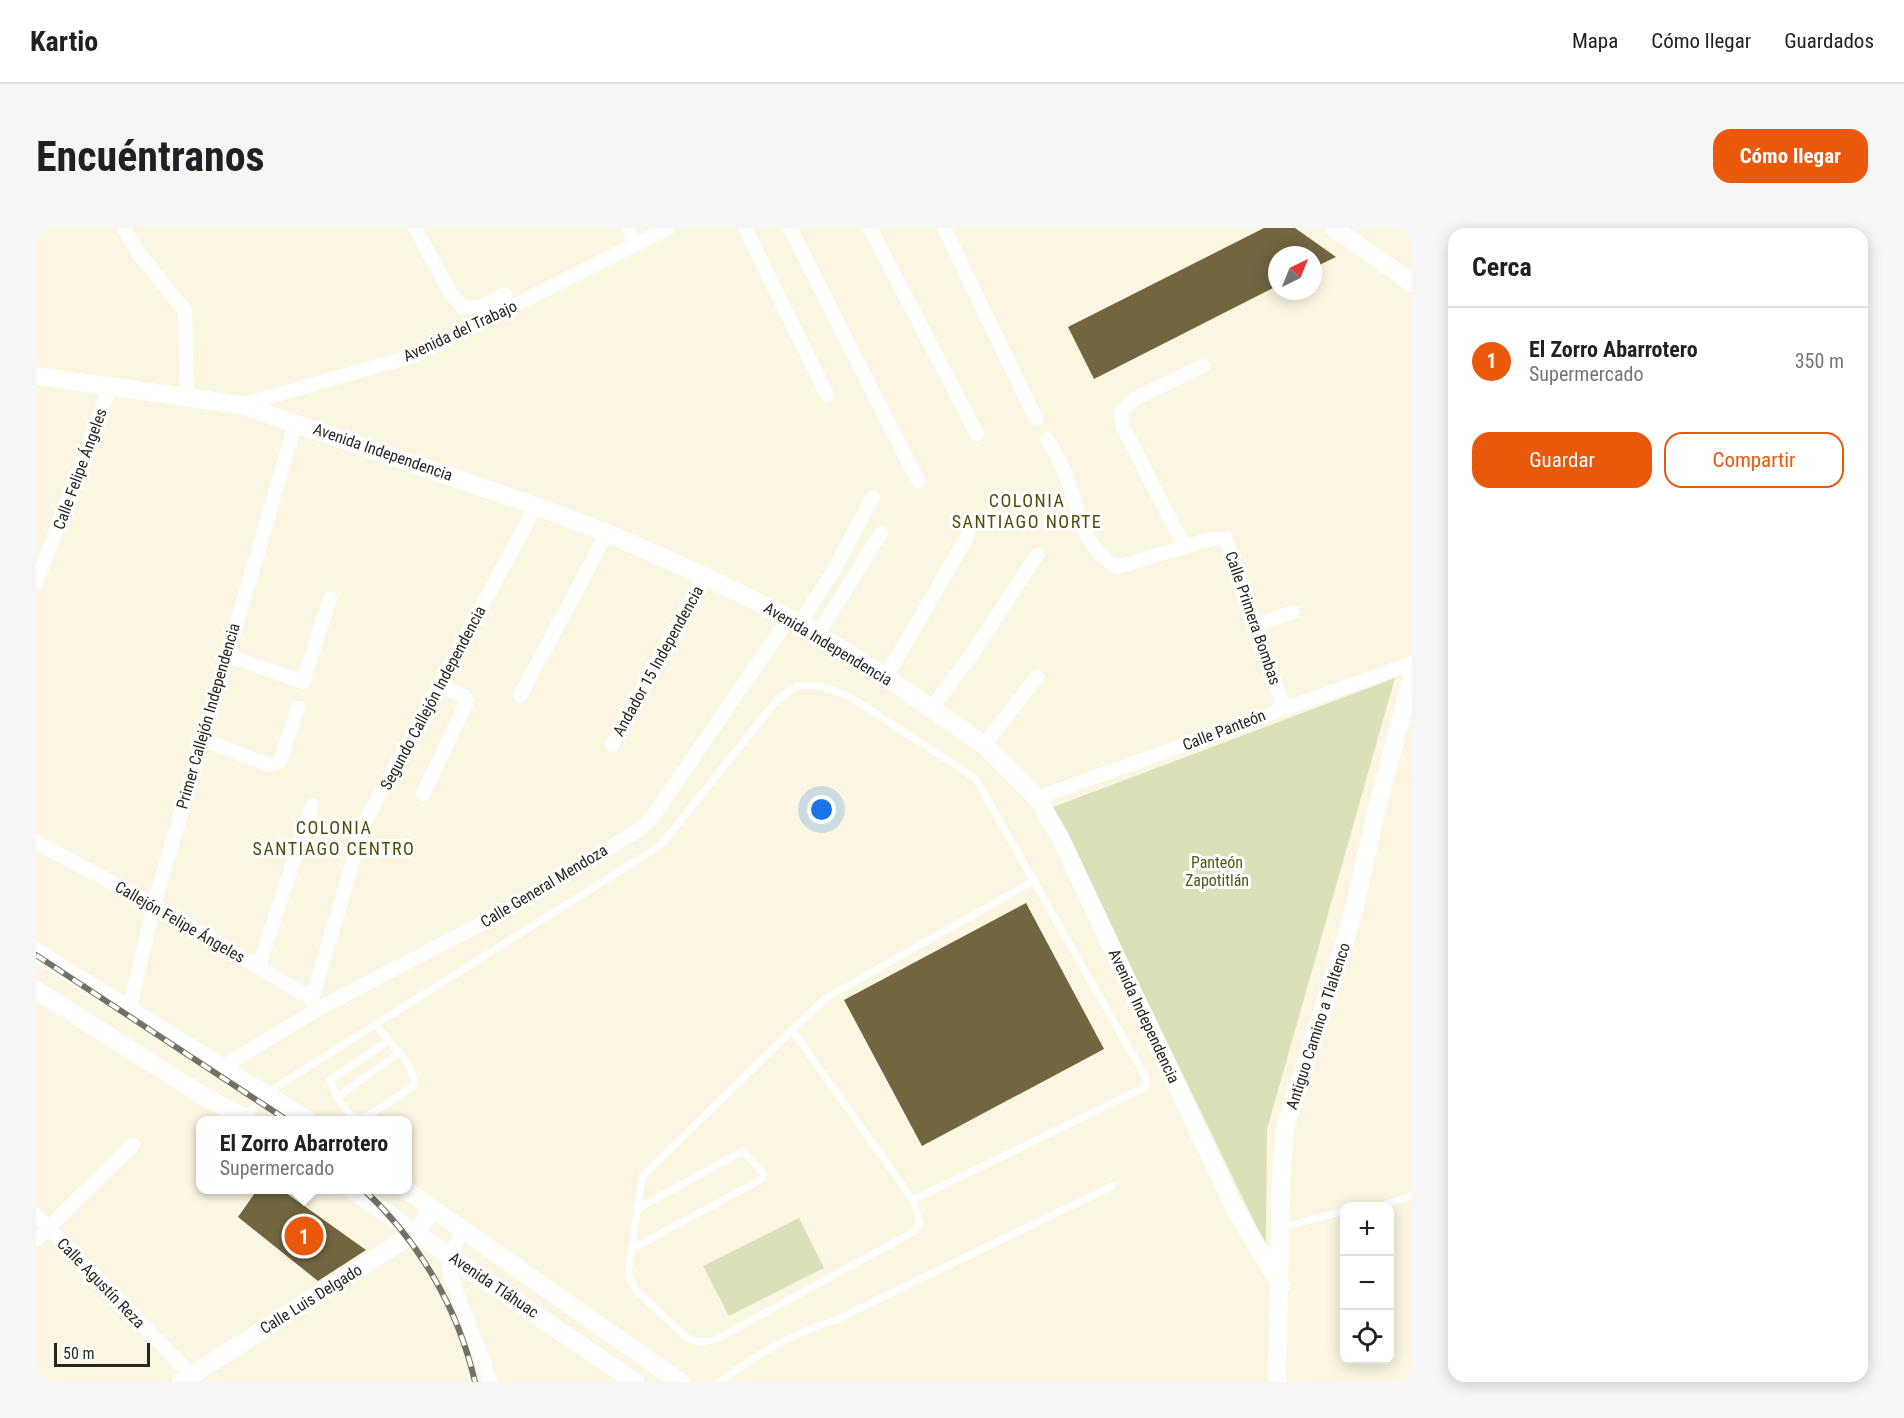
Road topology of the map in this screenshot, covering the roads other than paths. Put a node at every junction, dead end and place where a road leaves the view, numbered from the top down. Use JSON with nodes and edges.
{"nodes":[{"id":1,"x":124,"y":228,"type":"edge"},
{"id":2,"x":414,"y":228,"type":"edge"},
{"id":3,"x":628,"y":228,"type":"edge"},
{"id":4,"x":668,"y":228,"type":"edge"},
{"id":5,"x":745,"y":228,"type":"edge"},
{"id":6,"x":790,"y":228,"type":"edge"},
{"id":7,"x":870,"y":228,"type":"edge"},
{"id":8,"x":944,"y":228,"type":"edge"},
{"id":9,"x":1334,"y":228,"type":"edge"},
{"id":10,"x":635,"y":244,"type":"junction"},
{"id":11,"x":1412,"y":283,"type":"edge"},
{"id":12,"x":505,"y":294,"type":"dead end"},
{"id":13,"x":1203,"y":366,"type":"dead end"},
{"id":14,"x":36,"y":376,"type":"edge"},
{"id":15,"x":110,"y":388,"type":"junction"},
{"id":16,"x":827,"y":395,"type":"dead end"},
{"id":17,"x":187,"y":396,"type":"junction"},
{"id":18,"x":241,"y":405,"type":"junction"},
{"id":19,"x":1036,"y":419,"type":"dead end"},
{"id":20,"x":296,"y":422,"type":"junction"},
{"id":21,"x":977,"y":434,"type":"dead end"},
{"id":22,"x":1047,"y":439,"type":"dead end"},
{"id":23,"x":918,"y":481,"type":"dead end"},
{"id":24,"x":873,"y":497,"type":"dead end"},
{"id":25,"x":536,"y":506,"type":"junction"},
{"id":26,"x":607,"y":533,"type":"junction"},
{"id":27,"x":881,"y":533,"type":"dead end"},
{"id":28,"x":968,"y":535,"type":"dead end"},
{"id":29,"x":1185,"y":548,"type":"junction"},
{"id":30,"x":1037,"y":555,"type":"dead end"},
{"id":31,"x":704,"y":576,"type":"junction"},
{"id":32,"x":36,"y":583,"type":"edge"},
{"id":33,"x":330,"y":598,"type":"dead end"},
{"id":34,"x":1293,"y":612,"type":"dead end"},
{"id":35,"x":795,"y":620,"type":"junction"},
{"id":36,"x":1253,"y":626,"type":"junction"},
{"id":37,"x":818,"y":634,"type":"junction"},
{"id":38,"x":226,"y":655,"type":"junction"},
{"id":39,"x":1412,"y":663,"type":"edge"},
{"id":40,"x":886,"y":677,"type":"junction"},
{"id":41,"x":1036,"y":677,"type":"dead end"},
{"id":42,"x":1412,"y":677,"type":"edge"},
{"id":43,"x":438,"y":685,"type":"junction"},
{"id":44,"x":520,"y":696,"type":"dead end"},
{"id":45,"x":1284,"y":707,"type":"junction"},
{"id":46,"x":298,"y":708,"type":"dead end"},
{"id":47,"x":932,"y":708,"type":"junction"},
{"id":48,"x":201,"y":739,"type":"junction"},
{"id":49,"x":612,"y":745,"type":"dead end"},
{"id":50,"x":984,"y":745,"type":"junction"},
{"id":51,"x":423,"y":794,"type":"dead end"},
{"id":52,"x":1037,"y":798,"type":"junction"},
{"id":53,"x":312,"y":806,"type":"dead end"},
{"id":54,"x":36,"y":842,"type":"edge"},
{"id":55,"x":1035,"y":880,"type":"junction"},
{"id":56,"x":154,"y":905,"type":"junction"},
{"id":57,"x":36,"y":952,"type":"edge"},
{"id":58,"x":258,"y":968,"type":"junction"},
{"id":59,"x":36,"y":990,"type":"edge"},
{"id":60,"x":315,"y":1004,"type":"junction"},
{"id":61,"x":129,"y":1011,"type":"junction"},
{"id":62,"x":376,"y":1025,"type":"junction"},
{"id":63,"x":792,"y":1030,"type":"junction"},
{"id":64,"x":388,"y":1041,"type":"junction"},
{"id":65,"x":399,"y":1053,"type":"junction"},
{"id":66,"x":221,"y":1068,"type":"junction"},
{"id":67,"x":265,"y":1094,"type":"junction"},
{"id":68,"x":337,"y":1097,"type":"junction"},
{"id":69,"x":241,"y":1116,"type":"edge"},
{"id":70,"x":249,"y":1116,"type":"edge"},
{"id":71,"x":301,"y":1116,"type":"edge"},
{"id":72,"x":353,"y":1116,"type":"edge"},
{"id":73,"x":368,"y":1116,"type":"edge"},
{"id":74,"x":134,"y":1145,"type":"dead end"},
{"id":75,"x":1112,"y":1186,"type":"dead end"},
{"id":76,"x":358,"y":1194,"type":"edge"},
{"id":77,"x":412,"y":1194,"type":"edge"},
{"id":78,"x":1412,"y":1196,"type":"edge"},
{"id":79,"x":914,"y":1200,"type":"junction"},
{"id":80,"x":1393,"y":1202,"type":"edge"},
{"id":81,"x":433,"y":1209,"type":"junction"},
{"id":82,"x":637,"y":1209,"type":"junction"},
{"id":83,"x":1340,"y":1212,"type":"edge"},
{"id":84,"x":36,"y":1215,"type":"edge"},
{"id":85,"x":48,"y":1228,"type":"junction"},
{"id":86,"x":1281,"y":1228,"type":"junction"},
{"id":87,"x":462,"y":1231,"type":"junction"},
{"id":88,"x":416,"y":1232,"type":"junction"},
{"id":89,"x":36,"y":1240,"type":"edge"},
{"id":90,"x":632,"y":1249,"type":"junction"},
{"id":91,"x":450,"y":1256,"type":"junction"},
{"id":92,"x":1281,"y":1286,"type":"junction"},
{"id":93,"x":657,"y":1376,"type":"edge"},
{"id":94,"x":186,"y":1379,"type":"edge"},
{"id":95,"x":491,"y":1382,"type":"edge"},
{"id":96,"x":635,"y":1382,"type":"edge"},
{"id":97,"x":680,"y":1382,"type":"edge"},
{"id":98,"x":720,"y":1382,"type":"edge"},
{"id":99,"x":1277,"y":1382,"type":"edge"}],
"edges":[{"from":1,"to":17,"type":"street"},
{"from":2,"to":12,"type":"street"},
{"from":3,"to":10,"type":"street"},
{"from":4,"to":10,"type":"street","name":"Avenida del Trabajo"},
{"from":5,"to":16,"type":"street"},
{"from":6,"to":23,"type":"street"},
{"from":7,"to":21,"type":"street"},
{"from":8,"to":19,"type":"street"},
{"from":9,"to":11,"type":"street"},
{"from":10,"to":18,"type":"street","name":"Avenida del Trabajo"},
{"from":13,"to":29,"type":"street"},
{"from":14,"to":15,"type":"street","name":"Avenida Independencia"},
{"from":15,"to":17,"type":"street","name":"Avenida Independencia"},
{"from":15,"to":32,"type":"street","name":"Calle Felipe Ángeles"},
{"from":17,"to":18,"type":"street","name":"Avenida Independencia"},
{"from":18,"to":20,"type":"street","name":"Avenida Independencia"},
{"from":20,"to":25,"type":"street","name":"Avenida Independencia"},
{"from":20,"to":38,"type":"street","name":"Primer Callejón Independencia"},
{"from":22,"to":29,"type":"street","name":"Calle Primera Bombas"},
{"from":24,"to":35,"type":"street","name":"Calle General Mendoza"},
{"from":25,"to":26,"type":"street","name":"Avenida Independencia"},
{"from":25,"to":43,"type":"street","name":"Segundo Callejón Independencia"},
{"from":26,"to":31,"type":"street","name":"Avenida Independencia"},
{"from":26,"to":44,"type":"street"},
{"from":27,"to":37,"type":"street"},
{"from":28,"to":40,"type":"street"},
{"from":29,"to":36,"type":"street","name":"Calle Primera Bombas"},
{"from":30,"to":47,"type":"street"},
{"from":31,"to":35,"type":"street","name":"Avenida Independencia"},
{"from":31,"to":49,"type":"street","name":"Andador 15 Independencia"},
{"from":33,"to":38,"type":"street"},
{"from":34,"to":36,"type":"street"},
{"from":35,"to":37,"type":"street","name":"Avenida Independencia"},
{"from":35,"to":60,"type":"street","name":"Calle General Mendoza"},
{"from":36,"to":45,"type":"street","name":"Calle Primera Bombas"},
{"from":37,"to":40,"type":"street","name":"Avenida Independencia"},
{"from":38,"to":48,"type":"street","name":"Primer Callejón Independencia"},
{"from":39,"to":45,"type":"street","name":"Calle Panteón"},
{"from":40,"to":47,"type":"street","name":"Avenida Independencia"},
{"from":41,"to":50,"type":"street"},
{"from":42,"to":86,"type":"street","name":"Antiguo Camino a Tlaltenco"},
{"from":43,"to":51,"type":"street"},
{"from":43,"to":60,"type":"street","name":"Segundo Callejón Independencia"},
{"from":45,"to":52,"type":"street","name":"Calle Panteón"},
{"from":46,"to":48,"type":"street"},
{"from":47,"to":50,"type":"street","name":"Avenida Independencia"},
{"from":48,"to":56,"type":"street","name":"Primer Callejón Independencia"},
{"from":50,"to":52,"type":"street","name":"Avenida Independencia"},
{"from":52,"to":92,"type":"street","name":"Avenida Independencia"},
{"from":53,"to":58,"type":"street"},
{"from":54,"to":56,"type":"street","name":"Callejón Felipe Ángeles"},
{"from":55,"to":62,"type":"lane"},
{"from":55,"to":63,"type":"lane"},
{"from":55,"to":79,"type":"lane"},
{"from":56,"to":58,"type":"street","name":"Callejón Felipe Ángeles"},
{"from":56,"to":61,"type":"street","name":"Primer Callejón Independencia"},
{"from":57,"to":61,"type":"street"},
{"from":58,"to":60,"type":"street","name":"Callejón Felipe Ángeles"},
{"from":59,"to":69,"type":"street"},
{"from":60,"to":66,"type":"street","name":"Calle General Mendoza"},
{"from":61,"to":66,"type":"street"},
{"from":62,"to":64,"type":"lane"},
{"from":62,"to":67,"type":"lane"},
{"from":63,"to":79,"type":"lane"},
{"from":63,"to":82,"type":"lane"},
{"from":64,"to":65,"type":"lane"},
{"from":64,"to":68,"type":"lane"},
{"from":65,"to":68,"type":"lane"},
{"from":65,"to":73,"type":"lane"},
{"from":66,"to":67,"type":"street"},
{"from":67,"to":70,"type":"lane"},
{"from":67,"to":71,"type":"street"},
{"from":68,"to":72,"type":"lane"},
{"from":74,"to":85,"type":"street"},
{"from":75,"to":98,"type":"lane"},
{"from":76,"to":88,"type":"street","name":"Avenida Tláhuac"},
{"from":77,"to":81,"type":"street","name":"Avenida Tláhuac"},
{"from":78,"to":80,"type":"lane"},
{"from":79,"to":90,"type":"lane"},
{"from":81,"to":87,"type":"street","name":"Avenida Tláhuac"},
{"from":81,"to":88,"type":"street","name":"Calle Luis Delgado"},
{"from":82,"to":90,"type":"lane"},
{"from":82,"to":90,"type":"lane"},
{"from":83,"to":86,"type":"lane"},
{"from":84,"to":85,"type":"street","name":"Calle Agustín Reza"},
{"from":85,"to":89,"type":"street"},
{"from":85,"to":94,"type":"street","name":"Calle Agustín Reza"},
{"from":86,"to":92,"type":"street","name":"Antiguo Camino a Tlaltenco"},
{"from":87,"to":91,"type":"street"},
{"from":87,"to":93,"type":"street","name":"Avenida Tláhuac"},
{"from":88,"to":91,"type":"street","name":"Avenida Tláhuac"},
{"from":88,"to":94,"type":"street","name":"Calle Luis Delgado"},
{"from":91,"to":95,"type":"street"},
{"from":91,"to":96,"type":"street","name":"Avenida Tláhuac"},
{"from":92,"to":99,"type":"street","name":"Antiguo Camino a Tlaltenco"},
{"from":93,"to":97,"type":"street","name":"Avenida Tláhuac"}]}
